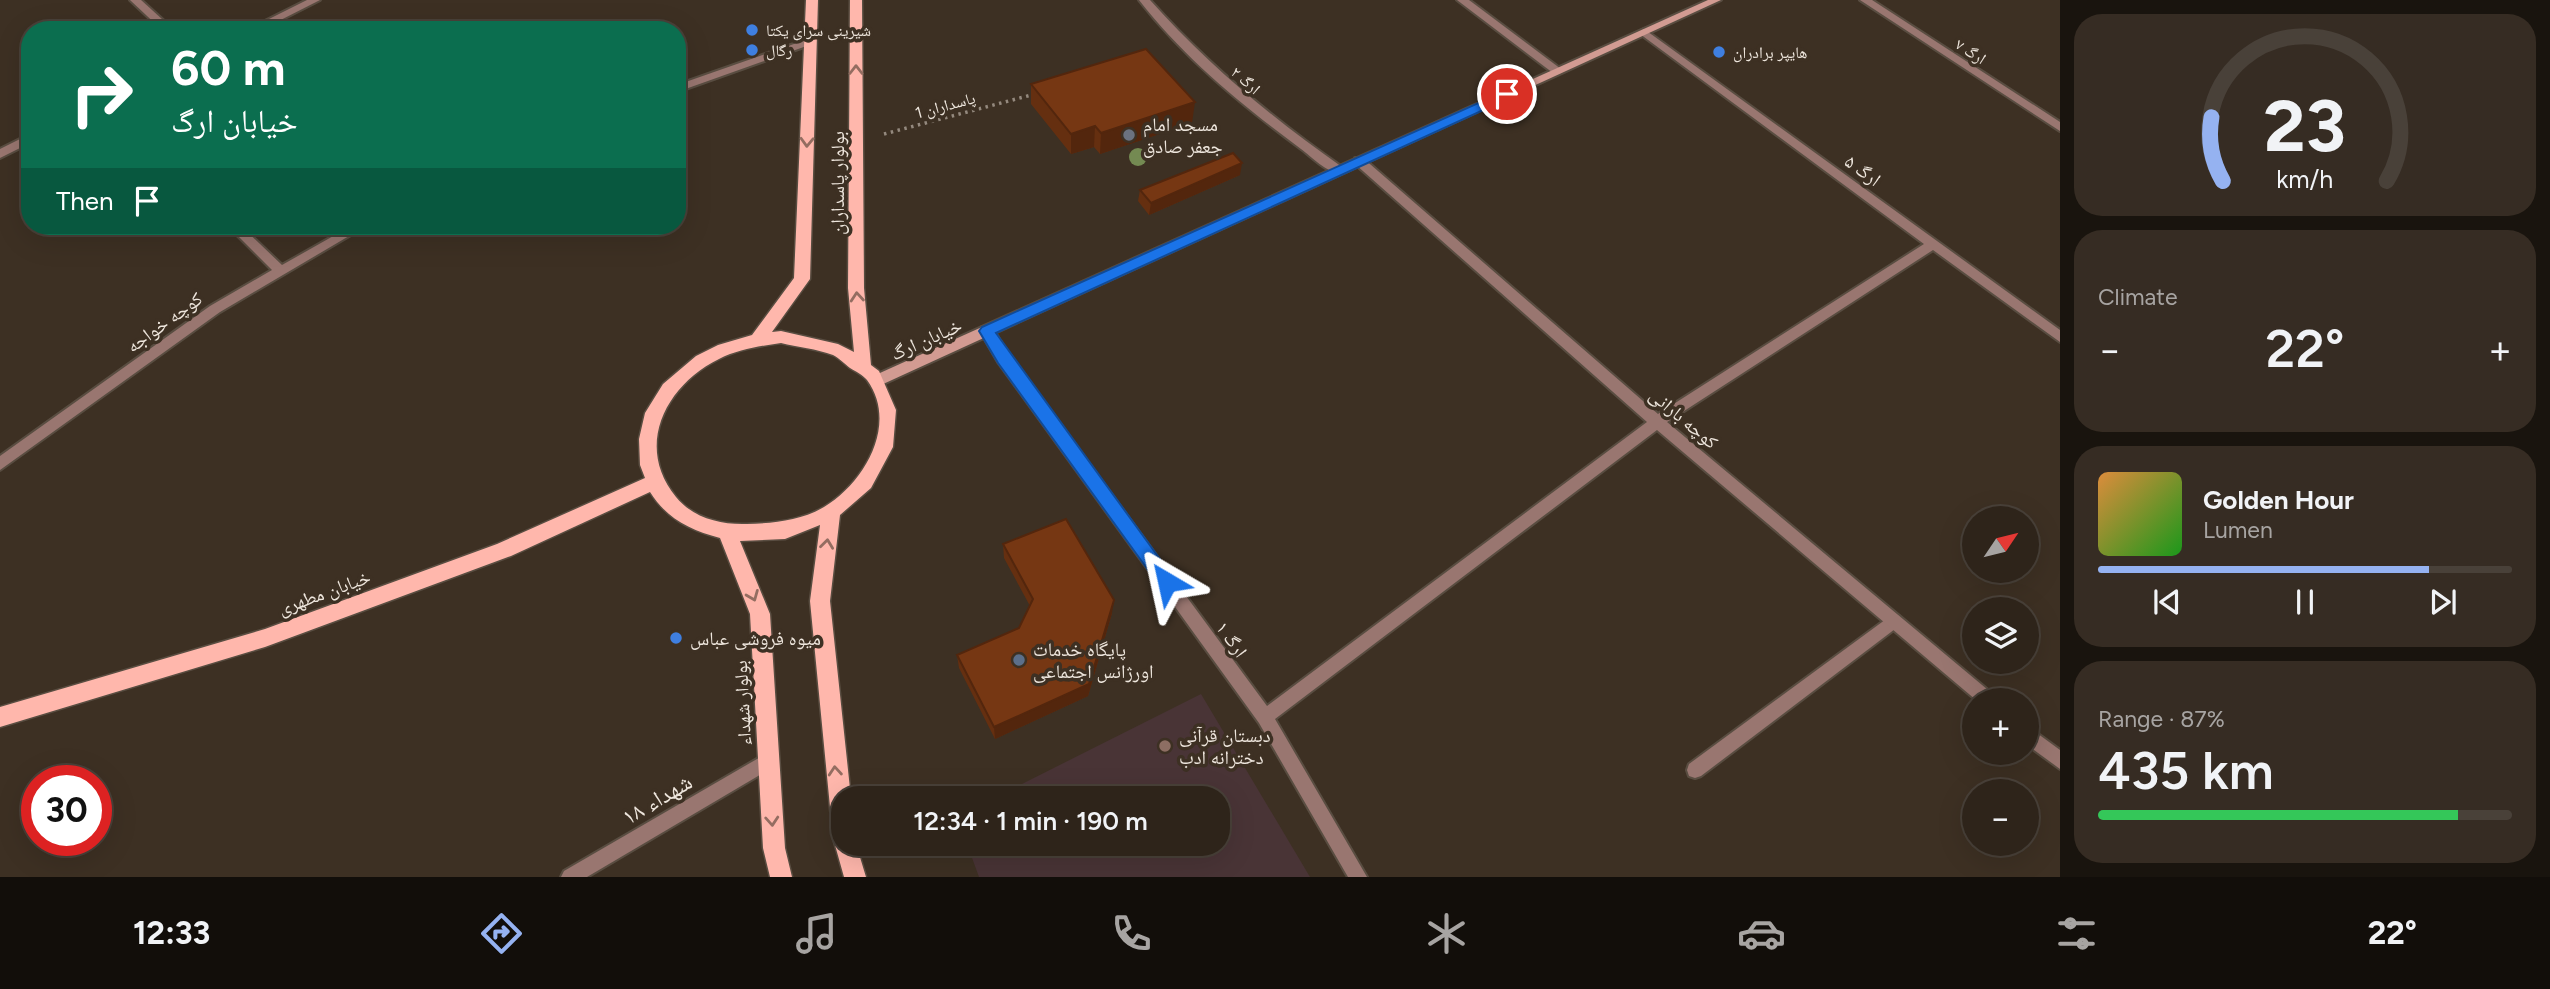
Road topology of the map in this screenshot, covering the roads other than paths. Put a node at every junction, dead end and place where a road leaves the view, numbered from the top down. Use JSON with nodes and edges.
{"nodes":[{"id":1,"x":135,"y":0,"type":"edge"},
{"id":2,"x":315,"y":0,"type":"edge"},
{"id":3,"x":812,"y":0,"type":"edge"},
{"id":4,"x":856,"y":0,"type":"edge"},
{"id":5,"x":1144,"y":0,"type":"edge"},
{"id":6,"x":1462,"y":0,"type":"edge"},
{"id":7,"x":1716,"y":0,"type":"edge"},
{"id":8,"x":1864,"y":0,"type":"edge"},
{"id":9,"x":159,"y":21,"type":"edge"},
{"id":10,"x":271,"y":21,"type":"edge"},
{"id":11,"x":1644,"y":32,"type":"junction"},
{"id":12,"x":811,"y":41,"type":"junction"},
{"id":13,"x":1557,"y":71,"type":"junction"},
{"id":14,"x":686,"y":86,"type":"edge"},
{"id":15,"x":2060,"y":127,"type":"edge"},
{"id":16,"x":21,"y":143,"type":"edge"},
{"id":17,"x":0,"y":154,"type":"edge"},
{"id":18,"x":1359,"y":161,"type":"junction"},
{"id":19,"x":1338,"y":170,"type":"junction"},
{"id":20,"x":243,"y":235,"type":"edge"},
{"id":21,"x":344,"y":235,"type":"edge"},
{"id":22,"x":1934,"y":243,"type":"junction"},
{"id":23,"x":281,"y":271,"type":"junction"},
{"id":24,"x":987,"y":331,"type":"junction"},
{"id":25,"x":2060,"y":337,"type":"edge"},
{"id":26,"x":758,"y":339,"type":"junction"},
{"id":27,"x":863,"y":365,"type":"junction"},
{"id":28,"x":876,"y":381,"type":"junction"},
{"id":29,"x":1657,"y":422,"type":"junction"},
{"id":30,"x":0,"y":464,"type":"edge"},
{"id":31,"x":653,"y":482,"type":"junction"},
{"id":32,"x":831,"y":513,"type":"junction"},
{"id":33,"x":727,"y":532,"type":"junction"},
{"id":34,"x":1893,"y":621,"type":"junction"},
{"id":35,"x":1973,"y":688,"type":"edge"},
{"id":36,"x":0,"y":717,"type":"edge"},
{"id":37,"x":1265,"y":717,"type":"junction"},
{"id":38,"x":2039,"y":744,"type":"edge"},
{"id":39,"x":768,"y":760,"type":"junction"},
{"id":40,"x":2060,"y":761,"type":"edge"},
{"id":41,"x":1695,"y":770,"type":"dead end"},
{"id":42,"x":839,"y":786,"type":"edge"},
{"id":43,"x":849,"y":856,"type":"edge"},
{"id":44,"x":570,"y":877,"type":"edge"},
{"id":45,"x":781,"y":877,"type":"edge"},
{"id":46,"x":855,"y":877,"type":"edge"},
{"id":47,"x":1358,"y":877,"type":"edge"}],
"edges":[{"from":1,"to":9,"type":"street"},
{"from":2,"to":10,"type":"street"},
{"from":3,"to":12,"type":"main road","name":"بولوار پاسداران"},
{"from":27,"to":4,"type":"main road","name":"بولوار پاسداران","one_way":true},
{"from":5,"to":19,"type":"street","name":"ارگ ۲"},
{"from":6,"to":13,"type":"street"},
{"from":7,"to":11,"type":"main road","name":"خیابان ارگ"},
{"from":8,"to":15,"type":"street","name":"ارگ ۷"},
{"from":11,"to":13,"type":"main road","name":"خیابان ارگ"},
{"from":11,"to":22,"type":"street","name":"ارگ ۵"},
{"from":12,"to":14,"type":"street"},
{"from":12,"to":26,"type":"main road","name":"بولوار پاسداران","one_way":true},
{"from":13,"to":18,"type":"main road","name":"خیابان ارگ"},
{"from":16,"to":17,"type":"street"},
{"from":18,"to":19,"type":"main road","name":"خیابان ارگ"},
{"from":18,"to":29,"type":"street","name":"کوچه بارانی"},
{"from":19,"to":24,"type":"main road","name":"خیابان ارگ"},
{"from":20,"to":23,"type":"street"},
{"from":21,"to":23,"type":"street","name":"کوچه خواجه"},
{"from":22,"to":25,"type":"street","name":"ارگ ۵"},
{"from":22,"to":29,"type":"street"},
{"from":23,"to":30,"type":"street","name":"کوچه خواجه"},
{"from":24,"to":28,"type":"main road","name":"خیابان ارگ"},
{"from":24,"to":37,"type":"street","name":"ارگ ۱"},
{"from":26,"to":27,"type":"main road"},
{"from":26,"to":31,"type":"main road"},
{"from":27,"to":28,"type":"main road"},
{"from":28,"to":32,"type":"main road"},
{"from":29,"to":34,"type":"street","name":"کوچه بارانی"},
{"from":29,"to":37,"type":"street"},
{"from":31,"to":33,"type":"main road"},
{"from":31,"to":36,"type":"main road","name":"خیابان مطهری"},
{"from":32,"to":33,"type":"main road"},
{"from":42,"to":32,"type":"main road","one_way":true},
{"from":33,"to":39,"type":"main road","name":"بولوار شهداء","one_way":true},
{"from":34,"to":35,"type":"street","name":"کوچه بارانی"},
{"from":34,"to":41,"type":"street"},
{"from":37,"to":47,"type":"street","name":"ارگ ۱"},
{"from":38,"to":40,"type":"street"},
{"from":39,"to":44,"type":"street","name":"شهداء ۱۸"},
{"from":39,"to":45,"type":"main road","name":"بولوار شهداء","one_way":true},
{"from":43,"to":46,"type":"main road"}]}
